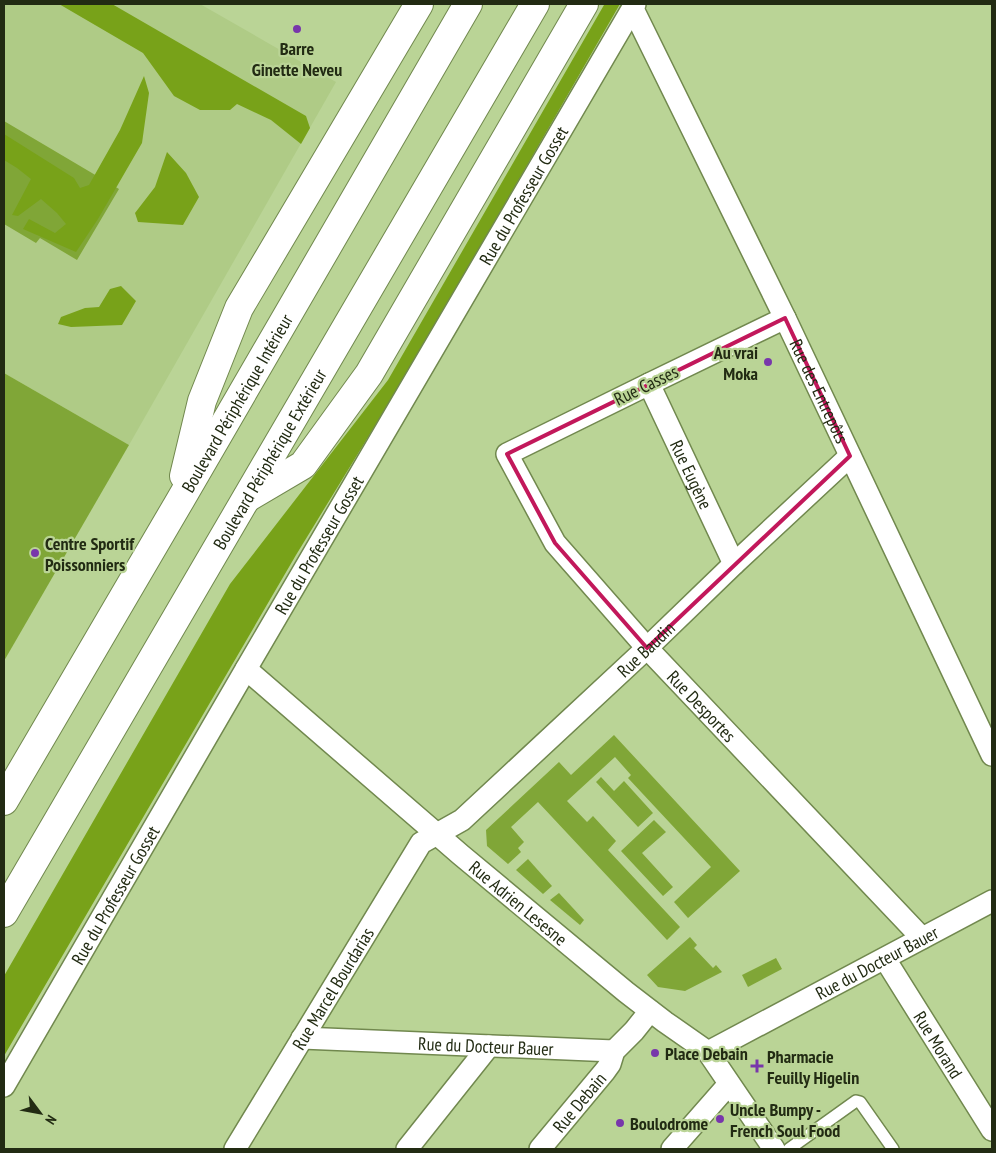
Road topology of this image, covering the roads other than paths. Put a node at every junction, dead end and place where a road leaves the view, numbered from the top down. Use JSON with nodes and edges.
{"nodes":[{"id":1,"x":419,"y":4,"type":"edge"},
{"id":2,"x":468,"y":4,"type":"edge"},
{"id":3,"x":535,"y":4,"type":"edge"},
{"id":4,"x":584,"y":4,"type":"edge"},
{"id":5,"x":634,"y":6,"type":"edge"},
{"id":6,"x":785,"y":318,"type":"junction"},
{"id":7,"x":649,"y":384,"type":"junction"},
{"id":8,"x":507,"y":454,"type":"joint"},
{"id":9,"x":850,"y":456,"type":"junction"},
{"id":10,"x":246,"y":499,"type":"junction"},
{"id":11,"x":178,"y":504,"type":"junction"},
{"id":12,"x":734,"y":564,"type":"junction"},
{"id":13,"x":647,"y":648,"type":"junction"},
{"id":14,"x":246,"y":669,"type":"junction"},
{"id":15,"x":992,"y":755,"type":"edge"},
{"id":16,"x":4,"y":801,"type":"edge"},
{"id":17,"x":436,"y":834,"type":"junction"},
{"id":18,"x":992,"y":901,"type":"edge"},
{"id":19,"x":4,"y":913,"type":"edge"},
{"id":20,"x":922,"y":938,"type":"junction"},
{"id":21,"x":885,"y":959,"type":"junction"},
{"id":22,"x":650,"y":1011,"type":"junction"},
{"id":23,"x":302,"y":1038,"type":"junction"},
{"id":24,"x":489,"y":1046,"type":"junction"},
{"id":25,"x":614,"y":1051,"type":"junction"},
{"id":26,"x":708,"y":1052,"type":"junction"},
{"id":27,"x":729,"y":1084,"type":"junction"},
{"id":28,"x":4,"y":1086,"type":"edge"},
{"id":29,"x":992,"y":1130,"type":"edge"},
{"id":30,"x":235,"y":1149,"type":"edge"},
{"id":31,"x":407,"y":1149,"type":"edge"},
{"id":32,"x":540,"y":1149,"type":"edge"},
{"id":33,"x":672,"y":1149,"type":"edge"},
{"id":34,"x":774,"y":1149,"type":"edge"},
{"id":35,"x":789,"y":1149,"type":"edge"},
{"id":36,"x":893,"y":1149,"type":"edge"}],
"edges":[{"from":1,"to":11,"type":"highway"},
{"from":2,"to":11,"type":"highway","name":"Boulevard Périphérique Intérieur"},
{"from":3,"to":10,"type":"highway","name":"Boulevard Périphérique Extérieur"},
{"from":4,"to":10,"type":"highway"},
{"from":5,"to":6,"type":"street","name":"Rue des Entrepôts"},
{"from":5,"to":14,"type":"street","name":"Rue du Professeur Gosset"},
{"from":6,"to":7,"type":"street","name":"Rue Casses"},
{"from":6,"to":9,"type":"street","name":"Rue des Entrepôts"},
{"from":7,"to":8,"type":"street","name":"Rue Casses"},
{"from":7,"to":12,"type":"street","name":"Rue Eugène"},
{"from":8,"to":13,"type":"street","name":"Rue Desportes"},
{"from":9,"to":12,"type":"street","name":"Rue Baudin"},
{"from":9,"to":15,"type":"street","name":"Rue des Entrepôts"},
{"from":10,"to":19,"type":"highway","name":"Boulevard Périphérique Extérieur"},
{"from":11,"to":16,"type":"highway","name":"Boulevard Périphérique Intérieur"},
{"from":12,"to":13,"type":"street","name":"Rue Baudin"},
{"from":13,"to":17,"type":"street","name":"Rue Baudin"},
{"from":13,"to":20,"type":"street","name":"Rue Desportes"},
{"from":14,"to":17,"type":"street","name":"Rue Adrien Lesesne"},
{"from":14,"to":28,"type":"street","name":"Rue du Professeur Gosset"},
{"from":17,"to":22,"type":"street","name":"Rue Adrien Lesesne"},
{"from":17,"to":23,"type":"street","name":"Rue Marcel Bourdarias"},
{"from":18,"to":20,"type":"street","name":"Rue du Docteur Bauer"},
{"from":20,"to":21,"type":"street","name":"Rue du Docteur Bauer"},
{"from":21,"to":26,"type":"street","name":"Rue du Docteur Bauer"},
{"from":21,"to":29,"type":"street","name":"Rue Morand"},
{"from":22,"to":25,"type":"street"},
{"from":22,"to":26,"type":"street","name":"Rue Adrien Lesesne"},
{"from":23,"to":24,"type":"street","name":"Rue du Docteur Bauer"},
{"from":23,"to":30,"type":"street","name":"Rue Marcel Bourdarias"},
{"from":24,"to":25,"type":"street","name":"Rue du Docteur Bauer"},
{"from":24,"to":31,"type":"street"},
{"from":25,"to":32,"type":"street","name":"Rue Debain"},
{"from":26,"to":27,"type":"street","name":"Rue Adrien Lesesne"},
{"from":27,"to":33,"type":"street"},
{"from":27,"to":34,"type":"street","name":"Rue Adrien Lesesne"},
{"from":35,"to":36,"type":"lane"}]}
